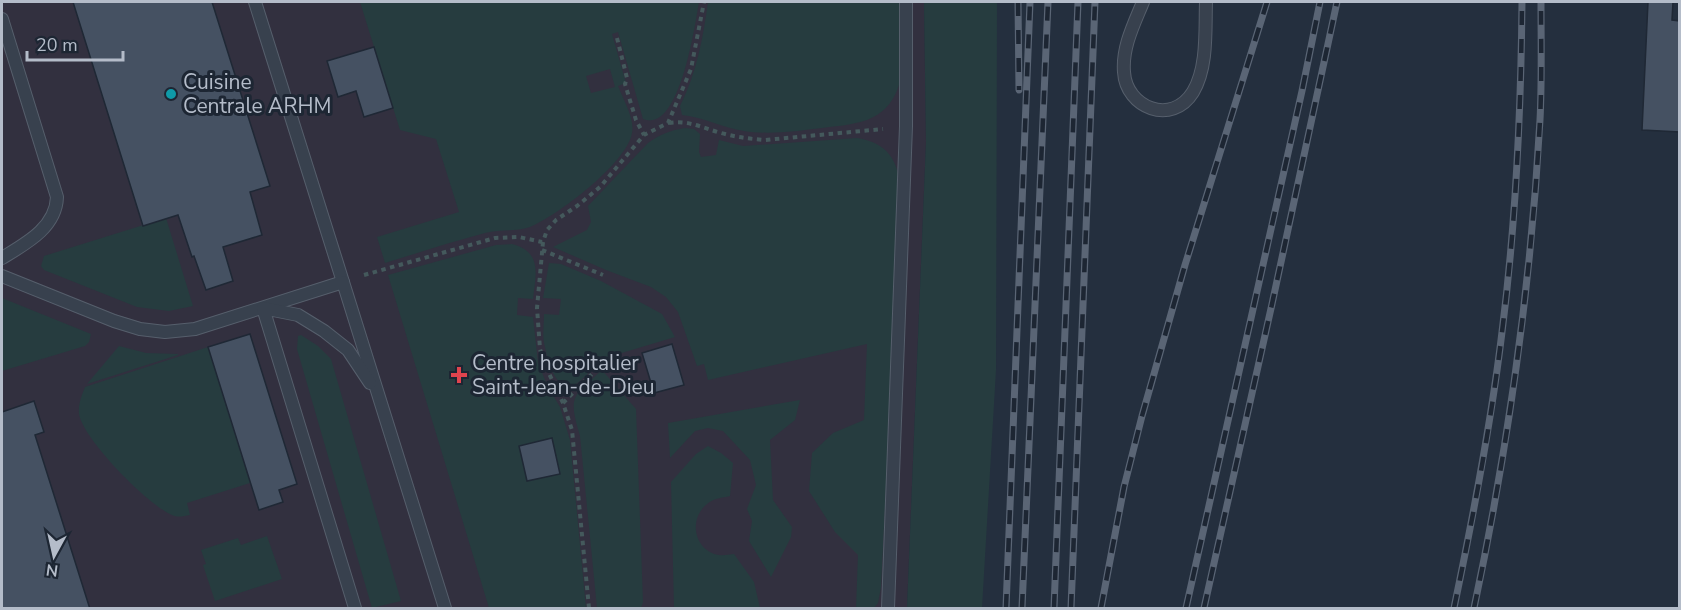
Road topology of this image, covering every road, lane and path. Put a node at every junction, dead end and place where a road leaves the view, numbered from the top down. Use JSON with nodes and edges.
{"nodes":[{"id":1,"x":255,"y":2,"type":"edge"},
{"id":2,"x":704,"y":2,"type":"edge"},
{"id":3,"x":906,"y":2,"type":"edge"},
{"id":4,"x":1143,"y":2,"type":"edge"},
{"id":5,"x":1206,"y":2,"type":"edge"},
{"id":6,"x":2,"y":19,"type":"edge"},
{"id":7,"x":617,"y":38,"type":"dead end"},
{"id":8,"x":668,"y":123,"type":"junction"},
{"id":9,"x":906,"y":126,"type":"junction"},
{"id":10,"x":644,"y":135,"type":"junction"},
{"id":11,"x":543,"y":242,"type":"junction"},
{"id":12,"x":542,"y":250,"type":"junction"},
{"id":13,"x":2,"y":258,"type":"edge"},
{"id":14,"x":603,"y":275,"type":"dead end"},
{"id":15,"x":2,"y":276,"type":"edge"},
{"id":16,"x":343,"y":282,"type":"junction"},
{"id":17,"x":263,"y":308,"type":"junction"},
{"id":18,"x":599,"y":367,"type":"dead end"},
{"id":19,"x":378,"y":396,"type":"junction"},
{"id":20,"x":563,"y":403,"type":"junction"},
{"id":21,"x":355,"y":609,"type":"edge"},
{"id":22,"x":445,"y":609,"type":"edge"},
{"id":23,"x":589,"y":609,"type":"edge"},
{"id":24,"x":888,"y":609,"type":"edge"}],
"edges":[{"from":1,"to":16,"type":"lane"},
{"from":2,"to":8,"type":"path"},
{"from":3,"to":9,"type":"lane"},
{"from":4,"to":5,"type":"lane"},
{"from":6,"to":13,"type":"lane"},
{"from":7,"to":10,"type":"path"},
{"from":8,"to":9,"type":"path"},
{"from":8,"to":10,"type":"path"},
{"from":9,"to":24,"type":"lane"},
{"from":10,"to":11,"type":"path"},
{"from":11,"to":12,"type":"path"},
{"from":11,"to":16,"type":"path"},
{"from":12,"to":14,"type":"path"},
{"from":12,"to":20,"type":"path"},
{"from":15,"to":17,"type":"lane"},
{"from":16,"to":17,"type":"lane"},
{"from":16,"to":19,"type":"lane"},
{"from":17,"to":19,"type":"lane"},
{"from":17,"to":21,"type":"lane"},
{"from":18,"to":20,"type":"path"},
{"from":19,"to":22,"type":"lane"},
{"from":20,"to":23,"type":"path"}]}
